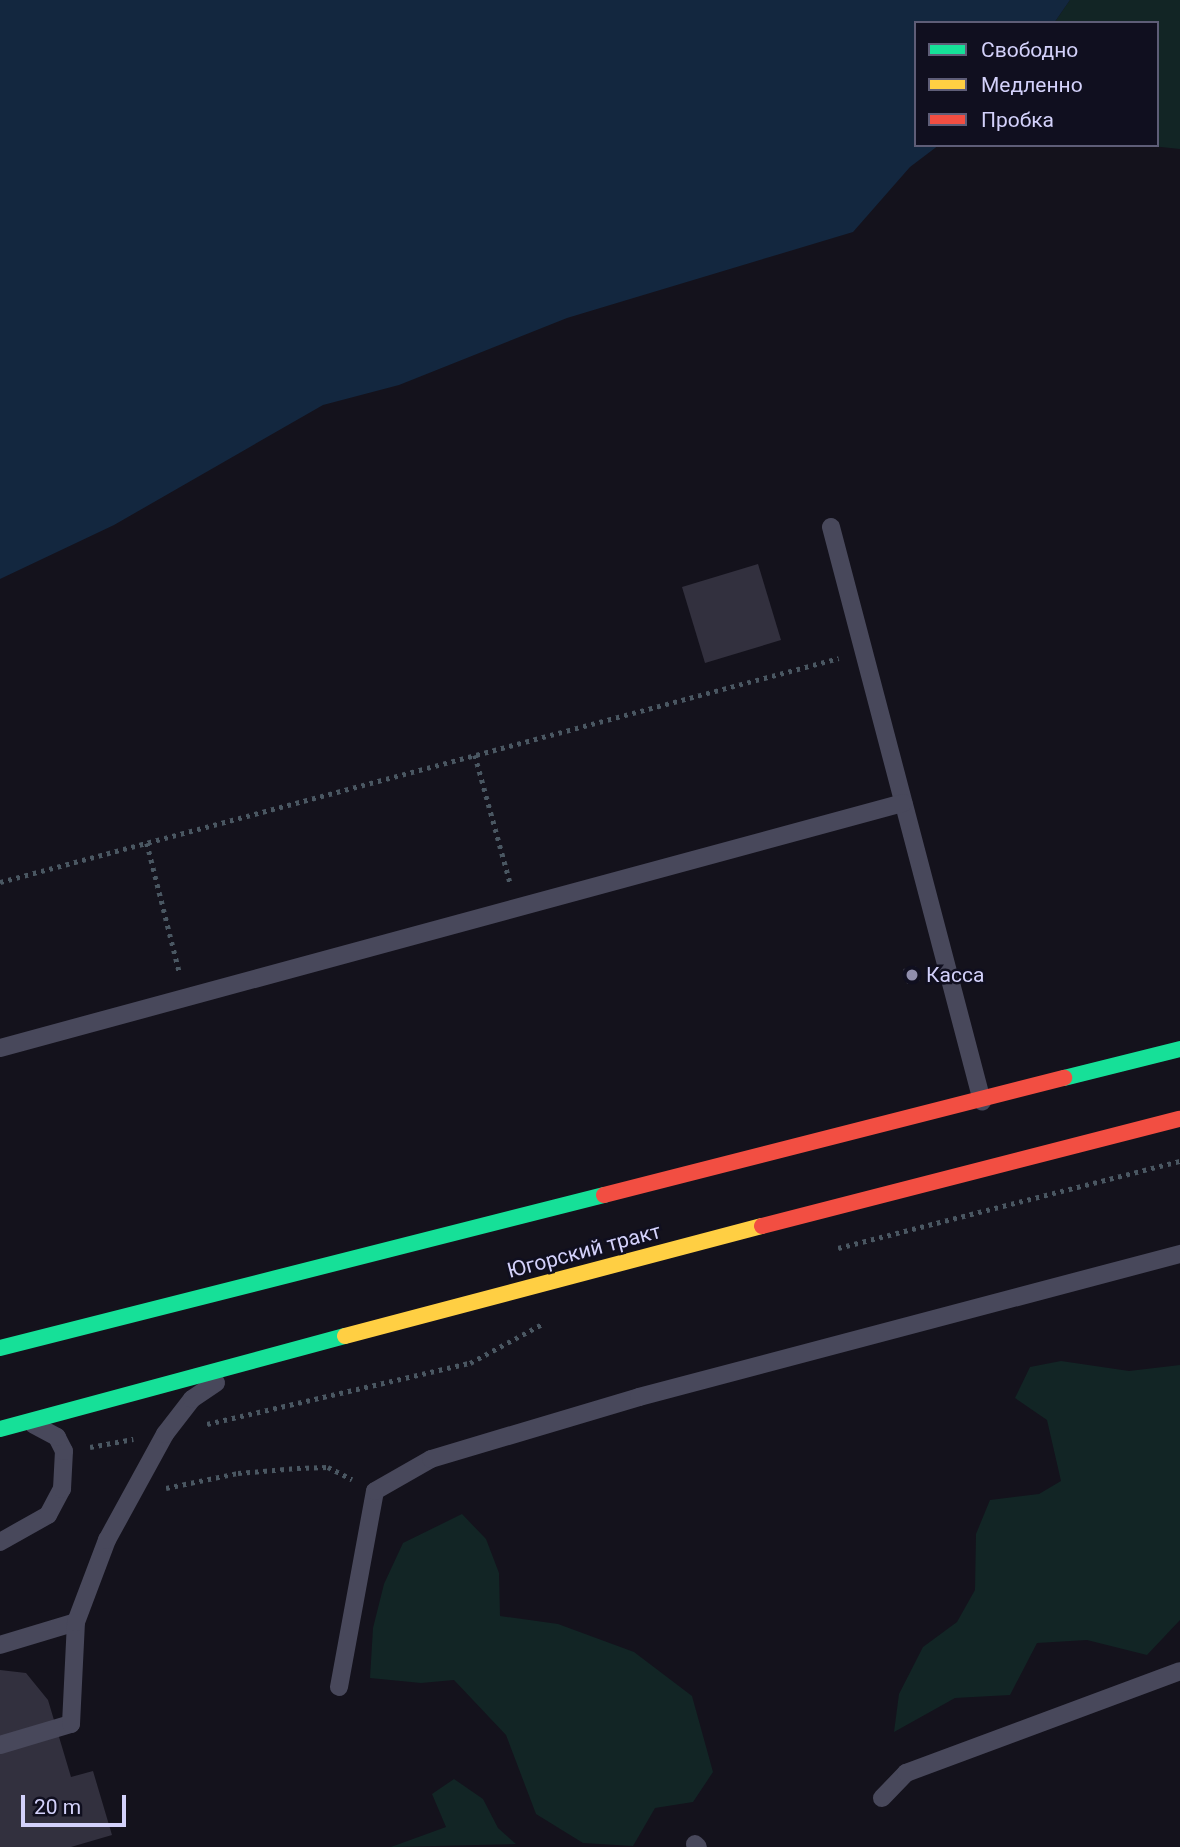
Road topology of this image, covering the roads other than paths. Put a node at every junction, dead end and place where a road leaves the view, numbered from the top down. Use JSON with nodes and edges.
{"nodes":[{"id":1,"x":831,"y":527,"type":"dead end"},
{"id":2,"x":903,"y":803,"type":"junction"},
{"id":3,"x":0,"y":1048,"type":"edge"},
{"id":4,"x":1180,"y":1049,"type":"edge"},
{"id":5,"x":982,"y":1101,"type":"junction"},
{"id":6,"x":1180,"y":1119,"type":"edge"},
{"id":7,"x":1180,"y":1254,"type":"edge"},
{"id":8,"x":0,"y":1348,"type":"edge"},
{"id":9,"x":240,"y":1366,"type":"junction"},
{"id":10,"x":7,"y":1428,"type":"edge"},
{"id":11,"x":0,"y":1542,"type":"edge"},
{"id":12,"x":76,"y":1622,"type":"junction"},
{"id":13,"x":0,"y":1645,"type":"edge"},
{"id":14,"x":1180,"y":1671,"type":"edge"},
{"id":15,"x":339,"y":1687,"type":"dead end"},
{"id":16,"x":0,"y":1745,"type":"edge"},
{"id":17,"x":882,"y":1798,"type":"dead end"}],
"edges":[{"from":1,"to":2,"type":"lane"},
{"from":2,"to":3,"type":"lane"},
{"from":2,"to":5,"type":"lane"},
{"from":4,"to":5,"type":"main road"},
{"from":5,"to":8,"type":"main road"},
{"from":6,"to":9,"type":"main road","name":"Югорский тракт"},
{"from":7,"to":15,"type":"lane"},
{"from":9,"to":10,"type":"main road","name":"Югорский тракт"},
{"from":9,"to":12,"type":"lane"},
{"from":10,"to":11,"type":"lane"},
{"from":12,"to":13,"type":"lane"},
{"from":12,"to":16,"type":"lane"},
{"from":14,"to":17,"type":"lane"}]}
